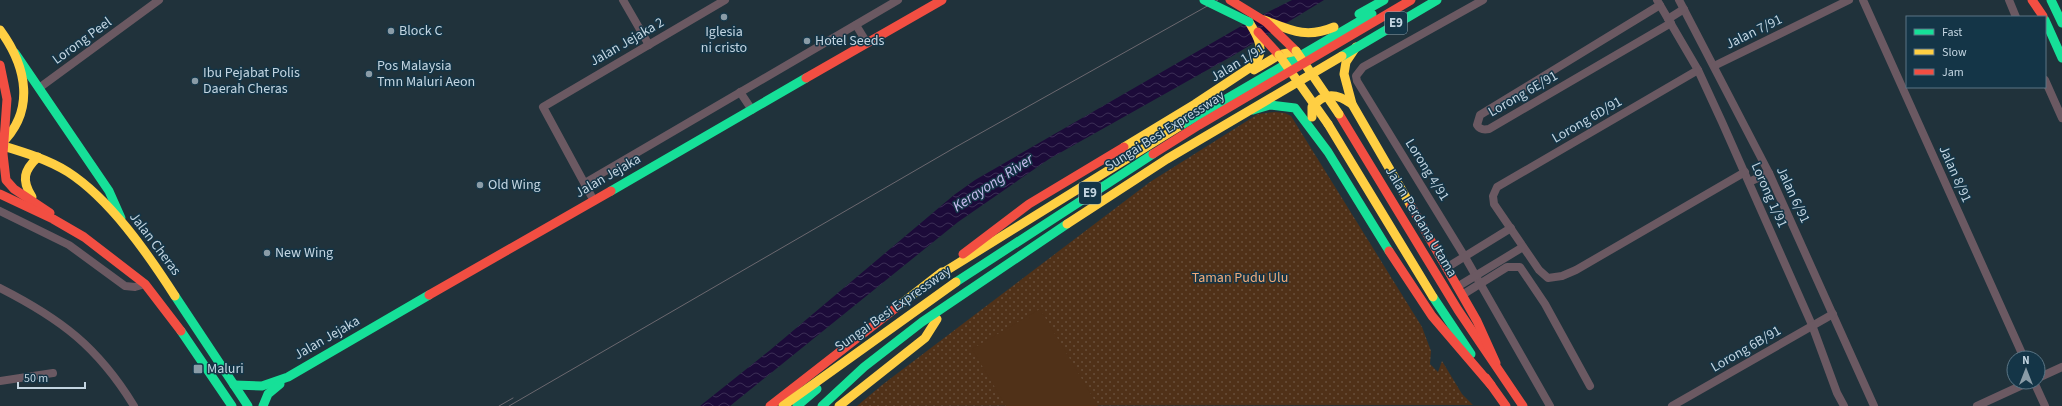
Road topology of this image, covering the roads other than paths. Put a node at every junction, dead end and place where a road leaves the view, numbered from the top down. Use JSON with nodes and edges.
{"nodes":[{"id":1,"x":159,"y":0,"type":"edge"},
{"id":2,"x":623,"y":0,"type":"edge"},
{"id":3,"x":725,"y":0,"type":"edge"},
{"id":4,"x":898,"y":0,"type":"edge"},
{"id":5,"x":942,"y":0,"type":"edge"},
{"id":6,"x":1204,"y":0,"type":"edge"},
{"id":7,"x":1230,"y":0,"type":"edge"},
{"id":8,"x":1397,"y":0,"type":"edge"},
{"id":9,"x":1410,"y":0,"type":"edge"},
{"id":10,"x":1437,"y":0,"type":"edge"},
{"id":11,"x":1483,"y":0,"type":"edge"},
{"id":12,"x":1679,"y":0,"type":"edge"},
{"id":13,"x":1849,"y":0,"type":"edge"},
{"id":14,"x":1863,"y":0,"type":"edge"},
{"id":15,"x":2009,"y":0,"type":"edge"},
{"id":16,"x":2032,"y":0,"type":"edge"},
{"id":17,"x":2036,"y":0,"type":"edge"},
{"id":18,"x":2051,"y":0,"type":"edge"},
{"id":19,"x":1382,"y":2,"type":"edge"},
{"id":20,"x":1659,"y":2,"type":"edge"},
{"id":21,"x":1684,"y":9,"type":"junction"},
{"id":22,"x":2016,"y":16,"type":"edge"},
{"id":23,"x":2043,"y":16,"type":"edge"},
{"id":24,"x":2043,"y":16,"type":"edge"},
{"id":25,"x":1264,"y":20,"type":"junction"},
{"id":26,"x":1670,"y":21,"type":"junction"},
{"id":27,"x":1249,"y":22,"type":"junction"},
{"id":28,"x":2046,"y":22,"type":"edge"},
{"id":29,"x":2062,"y":23,"type":"edge"},
{"id":30,"x":856,"y":25,"type":"junction"},
{"id":31,"x":0,"y":30,"type":"edge"},
{"id":32,"x":867,"y":43,"type":"junction"},
{"id":33,"x":1358,"y":44,"type":"junction"},
{"id":34,"x":649,"y":45,"type":"junction"},
{"id":35,"x":1296,"y":51,"type":"junction"},
{"id":36,"x":15,"y":53,"type":"junction"},
{"id":37,"x":1279,"y":55,"type":"junction"},
{"id":38,"x":2062,"y":58,"type":"edge"},
{"id":39,"x":0,"y":64,"type":"edge"},
{"id":40,"x":1714,"y":66,"type":"junction"},
{"id":41,"x":1698,"y":70,"type":"junction"},
{"id":42,"x":2046,"y":82,"type":"edge"},
{"id":43,"x":39,"y":88,"type":"junction"},
{"id":44,"x":740,"y":92,"type":"junction"},
{"id":45,"x":1196,"y":104,"type":"junction"},
{"id":46,"x":1352,"y":104,"type":"junction"},
{"id":47,"x":22,"y":108,"type":"junction"},
{"id":48,"x":752,"y":110,"type":"junction"},
{"id":49,"x":6,"y":111,"type":"junction"},
{"id":50,"x":1237,"y":114,"type":"junction"},
{"id":51,"x":0,"y":118,"type":"edge"},
{"id":52,"x":2062,"y":118,"type":"edge"},
{"id":53,"x":1312,"y":128,"type":"junction"},
{"id":54,"x":0,"y":145,"type":"edge"},
{"id":55,"x":38,"y":157,"type":"junction"},
{"id":56,"x":1744,"y":172,"type":"junction"},
{"id":57,"x":1769,"y":173,"type":"junction"},
{"id":58,"x":1749,"y":182,"type":"junction"},
{"id":59,"x":585,"y":183,"type":"junction"},
{"id":60,"x":0,"y":194,"type":"edge"},
{"id":61,"x":34,"y":200,"type":"junction"},
{"id":62,"x":594,"y":200,"type":"junction"},
{"id":63,"x":0,"y":211,"type":"edge"},
{"id":64,"x":53,"y":220,"type":"junction"},
{"id":65,"x":1029,"y":220,"type":"junction"},
{"id":66,"x":125,"y":226,"type":"junction"},
{"id":67,"x":1511,"y":228,"type":"junction"},
{"id":68,"x":1523,"y":247,"type":"junction"},
{"id":69,"x":1465,"y":257,"type":"junction"},
{"id":70,"x":1446,"y":268,"type":"junction"},
{"id":71,"x":1476,"y":275,"type":"junction"},
{"id":72,"x":936,"y":277,"type":"junction"},
{"id":73,"x":1480,"y":283,"type":"junction"},
{"id":74,"x":145,"y":284,"type":"junction"},
{"id":75,"x":0,"y":288,"type":"edge"},
{"id":76,"x":1460,"y":291,"type":"junction"},
{"id":77,"x":1832,"y":314,"type":"junction"},
{"id":78,"x":937,"y":319,"type":"junction"},
{"id":79,"x":1812,"y":326,"type":"junction"},
{"id":80,"x":2020,"y":350,"type":"edge"},
{"id":81,"x":1496,"y":363,"type":"junction"},
{"id":82,"x":2062,"y":367,"type":"edge"},
{"id":83,"x":53,"y":373,"type":"dead end"},
{"id":84,"x":2046,"y":374,"type":"edge"},
{"id":85,"x":288,"y":377,"type":"junction"},
{"id":86,"x":0,"y":381,"type":"edge"},
{"id":87,"x":234,"y":385,"type":"junction"},
{"id":88,"x":1491,"y":385,"type":"junction"},
{"id":89,"x":1590,"y":386,"type":"dead end"},
{"id":90,"x":2012,"y":390,"type":"edge"},
{"id":91,"x":2038,"y":390,"type":"edge"},
{"id":92,"x":134,"y":406,"type":"edge"},
{"id":93,"x":232,"y":406,"type":"edge"},
{"id":94,"x":248,"y":406,"type":"edge"},
{"id":95,"x":263,"y":406,"type":"edge"},
{"id":96,"x":770,"y":406,"type":"edge"},
{"id":97,"x":783,"y":406,"type":"edge"},
{"id":98,"x":797,"y":406,"type":"edge"},
{"id":99,"x":821,"y":406,"type":"edge"},
{"id":100,"x":839,"y":406,"type":"edge"},
{"id":101,"x":1506,"y":406,"type":"edge"},
{"id":102,"x":1524,"y":406,"type":"edge"},
{"id":103,"x":1550,"y":406,"type":"edge"},
{"id":104,"x":1672,"y":406,"type":"edge"},
{"id":105,"x":1844,"y":406,"type":"edge"},
{"id":106,"x":1874,"y":406,"type":"edge"},
{"id":107,"x":1977,"y":406,"type":"edge"},
{"id":108,"x":2045,"y":406,"type":"edge"}],
"edges":[{"from":1,"to":43,"type":"street","name":"Lorong Peel"},
{"from":2,"to":34,"type":"street"},
{"from":3,"to":34,"type":"street","name":"Jalan Jejaka 2"},
{"from":4,"to":30,"type":"street"},
{"from":5,"to":32,"type":"main road","name":"Jalan Jejaka"},
{"from":6,"to":27,"type":"main road","bridge":true},
{"from":7,"to":25,"type":"main road"},
{"from":8,"to":65,"type":"main road","number":"E9"},
{"from":9,"to":97,"type":"main road","name":"Sungai Besi Expressway","number":"E9","bridge":true},
{"from":10,"to":33,"type":"main road","number":"E9"},
{"from":10,"to":99,"type":"main road","name":"Sungai Besi Expressway","number":"E9","bridge":true},
{"from":11,"to":69,"type":"street","name":"Lorong 4/91"},
{"from":12,"to":21,"type":"street","name":"Jalan 6/91"},
{"from":13,"to":40,"type":"street","name":"Jalan 7/91"},
{"from":14,"to":80,"type":"street","name":"Jalan 8/91"},
{"from":15,"to":22,"type":"street"},
{"from":16,"to":23,"type":"main road"},
{"from":17,"to":24,"type":"main road"},
{"from":18,"to":29,"type":"main road"},
{"from":19,"to":25,"type":"main road"},
{"from":20,"to":26,"type":"street","name":"Lorong 1/91"},
{"from":20,"to":26,"type":"street","name":"Lorong 6E/91"},
{"from":21,"to":26,"type":"street"},
{"from":21,"to":40,"type":"street","name":"Jalan 6/91"},
{"from":25,"to":35,"type":"main road","name":"Jalan Perdana Utama"},
{"from":26,"to":41,"type":"street","name":"Lorong 1/91"},
{"from":27,"to":37,"type":"main road","name":"Jalan Perdana Utama"},
{"from":27,"to":45,"type":"main road"},
{"from":28,"to":38,"type":"main road"},
{"from":30,"to":32,"type":"street"},
{"from":30,"to":44,"type":"street"},
{"from":31,"to":36,"type":"main road"},
{"from":32,"to":48,"type":"main road","name":"Jalan Jejaka"},
{"from":33,"to":46,"type":"main road"},
{"from":33,"to":50,"type":"main road","number":"E9"},
{"from":34,"to":59,"type":"street","name":"Jalan Jejaka 2"},
{"from":35,"to":37,"type":"main road","name":"Jalan 1/91"},
{"from":35,"to":81,"type":"main road","name":"Jalan Perdana Utama","bridge":true},
{"from":36,"to":43,"type":"main road"},
{"from":36,"to":47,"type":"main road"},
{"from":37,"to":45,"type":"main road","name":"Jalan 1/91"},
{"from":37,"to":88,"type":"main road","name":"Jalan Perdana Utama","bridge":true},
{"from":39,"to":49,"type":"main road"},
{"from":40,"to":57,"type":"street","name":"Jalan 6/91"},
{"from":41,"to":56,"type":"street","name":"Lorong 1/91"},
{"from":41,"to":67,"type":"street","name":"Lorong 6D/91"},
{"from":42,"to":52,"type":"street"},
{"from":43,"to":66,"type":"main road"},
{"from":44,"to":48,"type":"street"},
{"from":44,"to":59,"type":"street"},
{"from":45,"to":72,"type":"main road"},
{"from":46,"to":53,"type":"main road"},
{"from":46,"to":70,"type":"main road"},
{"from":47,"to":49,"type":"main road"},
{"from":47,"to":54,"type":"main road"},
{"from":48,"to":62,"type":"main road","name":"Jalan Jejaka"},
{"from":49,"to":51,"type":"main road"},
{"from":49,"to":54,"type":"main road"},
{"from":50,"to":53,"type":"main road"},
{"from":50,"to":78,"type":"main road","number":"E9"},
{"from":53,"to":88,"type":"main road"},
{"from":54,"to":55,"type":"main road","name":"Jalan Cheras"},
{"from":54,"to":61,"type":"main road"},
{"from":55,"to":61,"type":"main road"},
{"from":55,"to":66,"type":"main road","name":"Jalan Cheras"},
{"from":56,"to":58,"type":"street","name":"Lorong 1/91"},
{"from":56,"to":68,"type":"street"},
{"from":57,"to":58,"type":"street"},
{"from":57,"to":77,"type":"street","name":"Jalan 6/91"},
{"from":58,"to":79,"type":"street","name":"Lorong 1/91"},
{"from":59,"to":62,"type":"street"},
{"from":60,"to":64,"type":"main road"},
{"from":61,"to":64,"type":"main road"},
{"from":62,"to":85,"type":"main road","name":"Jalan Jejaka"},
{"from":63,"to":74,"type":"street"},
{"from":64,"to":74,"type":"main road"},
{"from":65,"to":72,"type":"main road"},
{"from":65,"to":98,"type":"main road","number":"E9"},
{"from":66,"to":87,"type":"main road","name":"Jalan Cheras"},
{"from":67,"to":68,"type":"street"},
{"from":67,"to":69,"type":"street"},
{"from":68,"to":71,"type":"street"},
{"from":69,"to":70,"type":"street"},
{"from":69,"to":71,"type":"street","name":"Lorong 4/91"},
{"from":70,"to":76,"type":"main road"},
{"from":71,"to":73,"type":"street","name":"Lorong 4/91"},
{"from":71,"to":76,"type":"street"},
{"from":72,"to":96,"type":"main road"},
{"from":73,"to":76,"type":"street"},
{"from":73,"to":89,"type":"street"},
{"from":73,"to":103,"type":"street","name":"Lorong 4/91"},
{"from":74,"to":93,"type":"main road"},
{"from":75,"to":92,"type":"street"},
{"from":76,"to":81,"type":"main road"},
{"from":77,"to":79,"type":"street","name":"Lorong 6B/91"},
{"from":77,"to":106,"type":"street","name":"Jalan 6/91"},
{"from":78,"to":99,"type":"main road","number":"E9"},
{"from":78,"to":100,"type":"main road"},
{"from":79,"to":104,"type":"street","name":"Lorong 6B/91"},
{"from":79,"to":105,"type":"street","name":"Lorong 1/91"},
{"from":81,"to":102,"type":"main road","name":"Jalan Perdana Utama"},
{"from":82,"to":84,"type":"street"},
{"from":83,"to":86,"type":"street"},
{"from":85,"to":87,"type":"main road","name":"Jalan Jejaka"},
{"from":85,"to":95,"type":"main road","name":"Jalan Jejaka"},
{"from":87,"to":94,"type":"main road","name":"Jalan Cheras"},
{"from":88,"to":101,"type":"main road","name":"Jalan Perdana Utama"},
{"from":90,"to":107,"type":"street"},
{"from":91,"to":108,"type":"street"}]}
